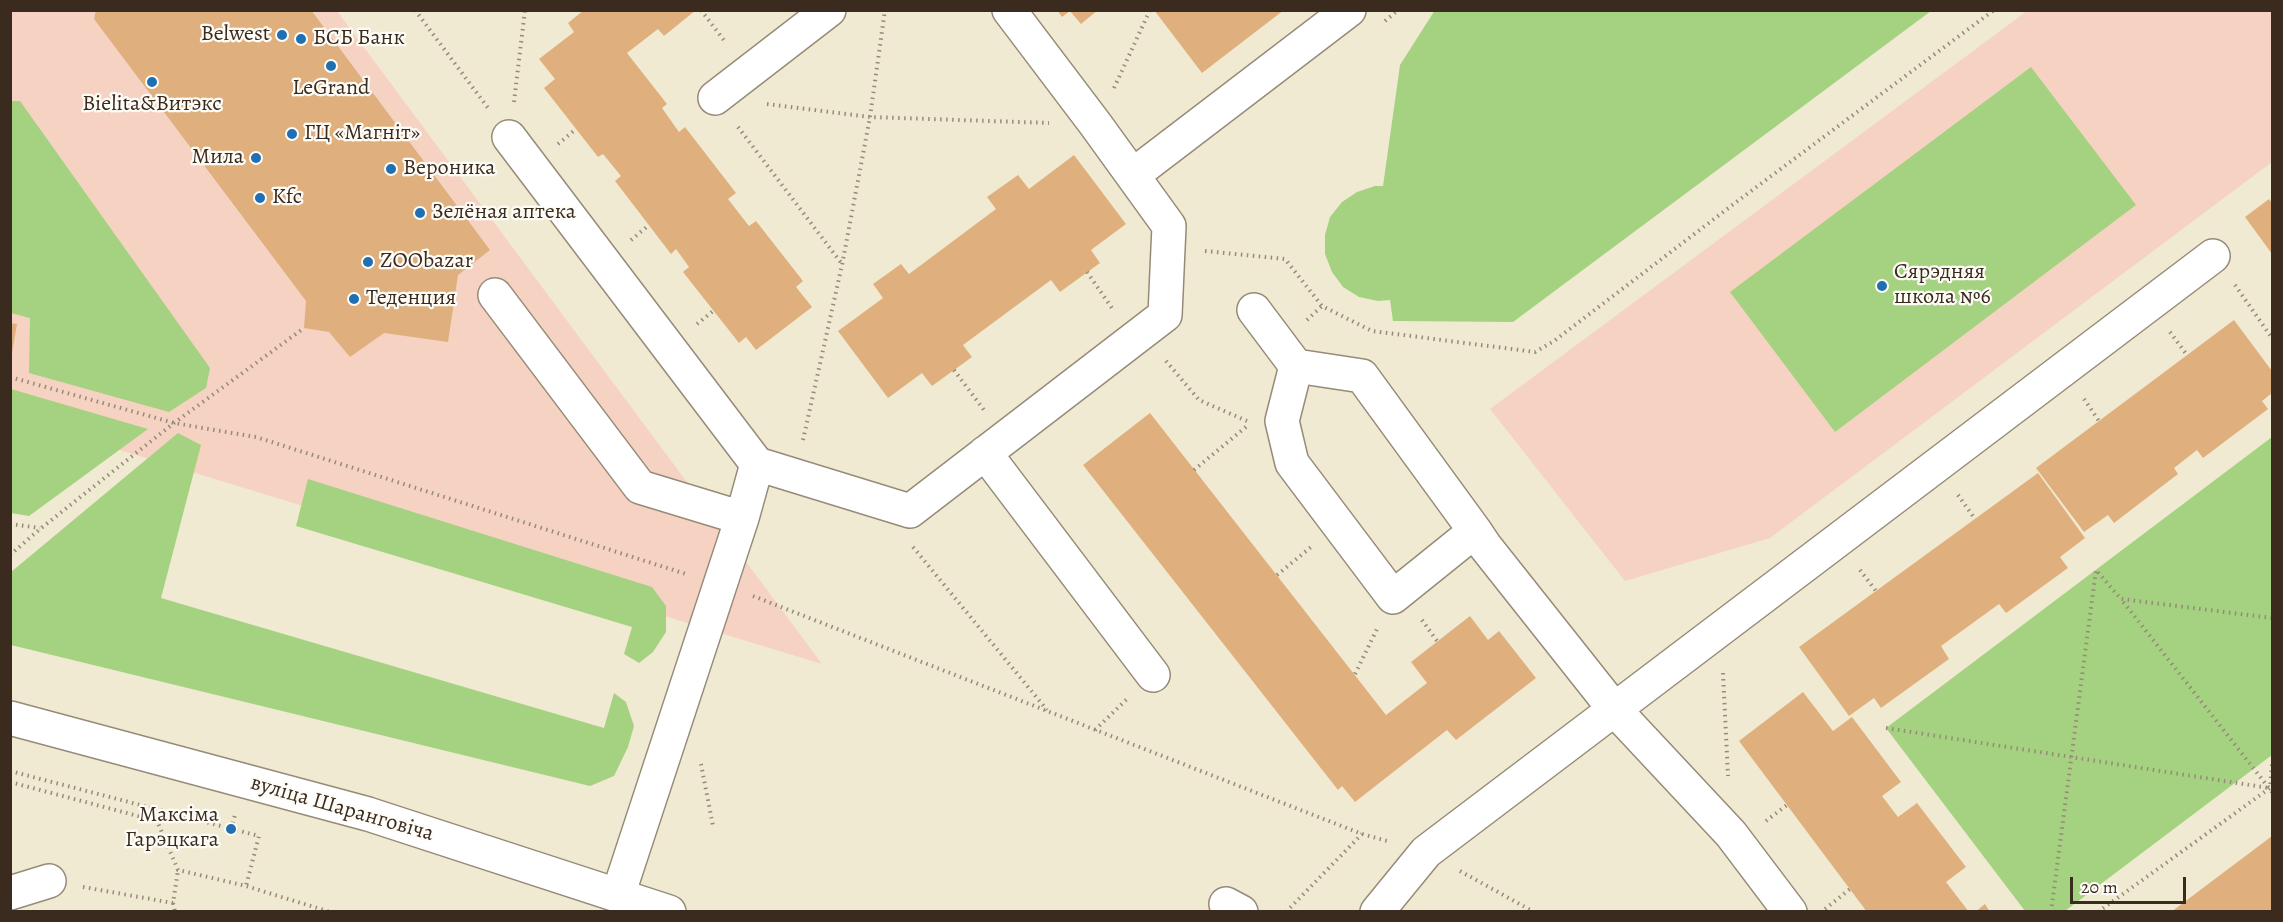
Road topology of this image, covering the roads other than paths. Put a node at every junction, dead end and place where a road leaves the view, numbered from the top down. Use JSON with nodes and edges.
{"nodes":[{"id":1,"x":829,"y":10,"type":"edge"},
{"id":2,"x":1009,"y":10,"type":"edge"},
{"id":3,"x":1348,"y":10,"type":"edge"},
{"id":4,"x":715,"y":98,"type":"road end"},
{"id":5,"x":509,"y":137,"type":"road end"},
{"id":6,"x":1133,"y":175,"type":"junction"},
{"id":7,"x":2213,"y":256,"type":"road end"},
{"id":8,"x":495,"y":296,"type":"dead end"},
{"id":9,"x":1254,"y":310,"type":"dead end"},
{"id":10,"x":1296,"y":366,"type":"junction"},
{"id":11,"x":995,"y":445,"type":"junction"},
{"id":12,"x":757,"y":464,"type":"junction"},
{"id":13,"x":741,"y":518,"type":"junction"},
{"id":14,"x":1476,"y":531,"type":"junction"},
{"id":15,"x":1153,"y":675,"type":"road end"},
{"id":16,"x":1615,"y":710,"type":"junction"},
{"id":17,"x":10,"y":718,"type":"edge"},
{"id":18,"x":49,"y":881,"type":"road end"},
{"id":19,"x":10,"y":893,"type":"edge"},
{"id":20,"x":618,"y":895,"type":"junction"},
{"id":21,"x":669,"y":912,"type":"edge"},
{"id":22,"x":1377,"y":912,"type":"edge"},
{"id":23,"x":1790,"y":912,"type":"edge"}],
"edges":[{"from":1,"to":4,"type":"main road"},
{"from":2,"to":6,"type":"main road"},
{"from":3,"to":6,"type":"main road"},
{"from":5,"to":12,"type":"main road"},
{"from":6,"to":11,"type":"main road"},
{"from":7,"to":16,"type":"main road"},
{"from":8,"to":13,"type":"main road"},
{"from":9,"to":10,"type":"main road"},
{"from":10,"to":14,"type":"main road"},
{"from":10,"to":14,"type":"main road"},
{"from":11,"to":12,"type":"main road"},
{"from":11,"to":15,"type":"main road"},
{"from":12,"to":13,"type":"main road"},
{"from":13,"to":20,"type":"main road"},
{"from":14,"to":16,"type":"main road"},
{"from":16,"to":22,"type":"main road"},
{"from":16,"to":23,"type":"main road"},
{"from":17,"to":20,"type":"main road","name":"вуліца Шаранговіча"},
{"from":18,"to":19,"type":"main road"},
{"from":20,"to":21,"type":"main road","name":"вуліца Шаранговіча"}]}
